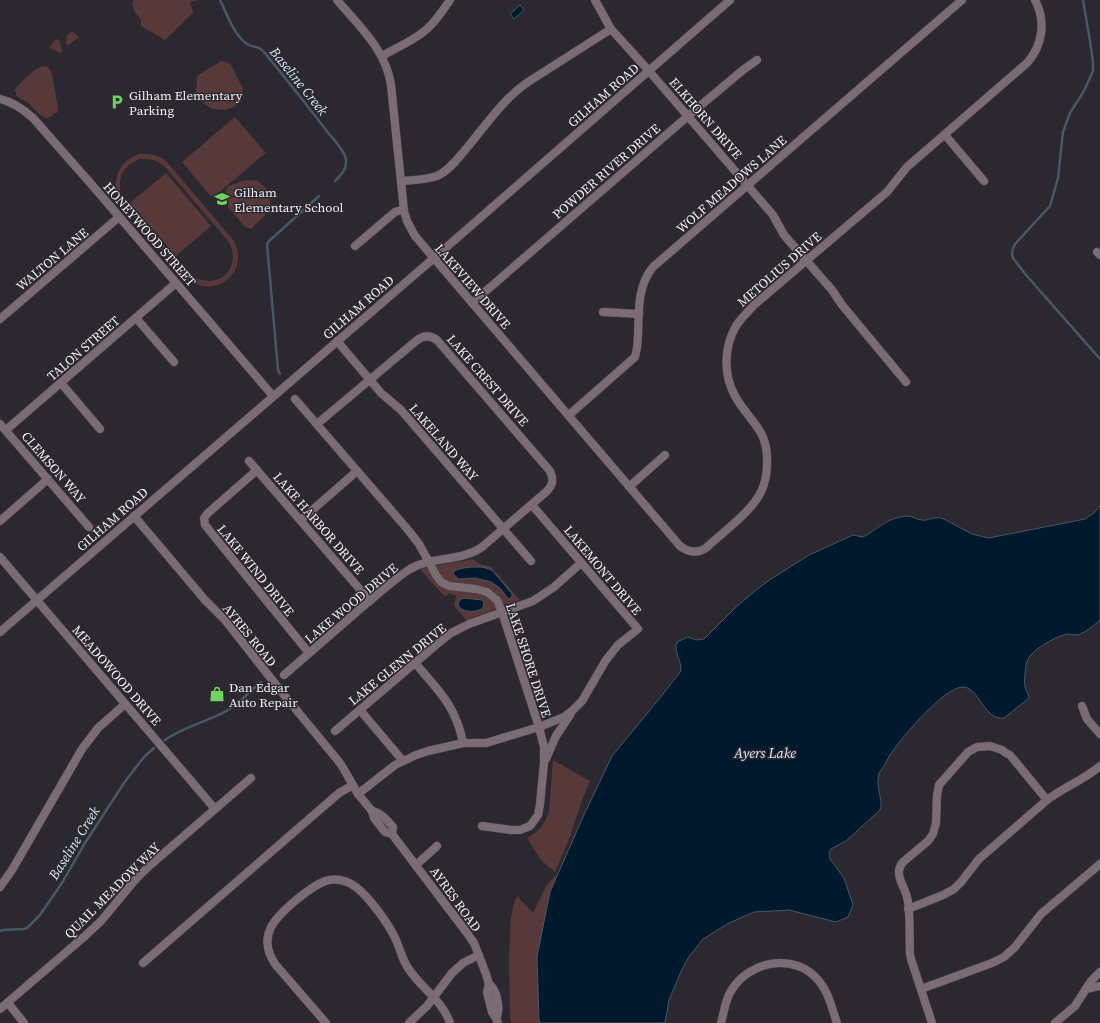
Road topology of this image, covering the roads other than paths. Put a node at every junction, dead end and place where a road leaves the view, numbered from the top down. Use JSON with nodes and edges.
{"nodes":[{"id":1,"x":337,"y":0,"type":"edge"},
{"id":2,"x":450,"y":0,"type":"edge"},
{"id":3,"x":595,"y":0,"type":"edge"},
{"id":4,"x":730,"y":0,"type":"edge"},
{"id":5,"x":962,"y":0,"type":"edge"},
{"id":6,"x":1035,"y":0,"type":"edge"},
{"id":7,"x":611,"y":30,"type":"junction"},
{"id":8,"x":382,"y":56,"type":"junction"},
{"id":9,"x":757,"y":60,"type":"dead end"},
{"id":10,"x":649,"y":70,"type":"junction"},
{"id":11,"x":0,"y":99,"type":"edge"},
{"id":12,"x":688,"y":116,"type":"junction"},
{"id":13,"x":944,"y":136,"type":"junction"},
{"id":14,"x":401,"y":181,"type":"junction"},
{"id":15,"x":984,"y":182,"type":"dead end"},
{"id":16,"x":748,"y":186,"type":"junction"},
{"id":17,"x":404,"y":209,"type":"junction"},
{"id":18,"x":120,"y":217,"type":"junction"},
{"id":19,"x":355,"y":246,"type":"dead end"},
{"id":20,"x":434,"y":258,"type":"junction"},
{"id":21,"x":807,"y":261,"type":"junction"},
{"id":22,"x":176,"y":283,"type":"junction"},
{"id":23,"x":472,"y":303,"type":"junction"},
{"id":24,"x":604,"y":312,"type":"dead end"},
{"id":25,"x":639,"y":314,"type":"junction"},
{"id":26,"x":136,"y":318,"type":"junction"},
{"id":27,"x":0,"y":319,"type":"edge"},
{"id":28,"x":337,"y":341,"type":"junction"},
{"id":29,"x":174,"y":362,"type":"dead end"},
{"id":30,"x":370,"y":379,"type":"junction"},
{"id":31,"x":906,"y":382,"type":"dead end"},
{"id":32,"x":61,"y":383,"type":"junction"},
{"id":33,"x":273,"y":396,"type":"junction"},
{"id":34,"x":295,"y":399,"type":"dead end"},
{"id":35,"x":569,"y":415,"type":"junction"},
{"id":36,"x":0,"y":424,"type":"edge"},
{"id":37,"x":317,"y":424,"type":"junction"},
{"id":38,"x":100,"y":429,"type":"dead end"},
{"id":39,"x":6,"y":430,"type":"junction"},
{"id":40,"x":665,"y":455,"type":"dead end"},
{"id":41,"x":249,"y":461,"type":"dead end"},
{"id":42,"x":257,"y":470,"type":"junction"},
{"id":43,"x":357,"y":471,"type":"junction"},
{"id":44,"x":48,"y":479,"type":"junction"},
{"id":45,"x":553,"y":481,"type":"joint"},
{"id":46,"x":630,"y":486,"type":"junction"},
{"id":47,"x":532,"y":505,"type":"junction"},
{"id":48,"x":134,"y":516,"type":"junction"},
{"id":49,"x":0,"y":520,"type":"edge"},
{"id":50,"x":300,"y":520,"type":"junction"},
{"id":51,"x":89,"y":527,"type":"dead end"},
{"id":52,"x":504,"y":529,"type":"junction"},
{"id":53,"x":680,"y":546,"type":"joint"},
{"id":54,"x":0,"y":557,"type":"edge"},
{"id":55,"x":531,"y":561,"type":"dead end"},
{"id":56,"x":429,"y":562,"type":"junction"},
{"id":57,"x":581,"y":563,"type":"junction"},
{"id":58,"x":36,"y":600,"type":"junction"},
{"id":59,"x":370,"y":601,"type":"junction"},
{"id":60,"x":502,"y":612,"type":"junction"},
{"id":61,"x":0,"y":632,"type":"edge"},
{"id":62,"x":309,"y":653,"type":"junction"},
{"id":63,"x":415,"y":663,"type":"junction"},
{"id":64,"x":284,"y":675,"type":"dead end"},
{"id":65,"x":125,"y":704,"type":"junction"},
{"id":66,"x":1082,"y":706,"type":"dead end"},
{"id":67,"x":360,"y":710,"type":"junction"},
{"id":68,"x":572,"y":711,"type":"junction"},
{"id":69,"x":539,"y":727,"type":"junction"},
{"id":70,"x":335,"y":731,"type":"dead end"},
{"id":71,"x":1100,"y":734,"type":"edge"},
{"id":72,"x":462,"y":743,"type":"junction"},
{"id":73,"x":403,"y":761,"type":"junction"},
{"id":74,"x":544,"y":763,"type":"junction"},
{"id":75,"x":1100,"y":766,"type":"edge"},
{"id":76,"x":251,"y":778,"type":"dead end"},
{"id":77,"x":353,"y":785,"type":"junction"},
{"id":78,"x":358,"y":794,"type":"junction"},
{"id":79,"x":1047,"y":800,"type":"junction"},
{"id":80,"x":216,"y":809,"type":"junction"},
{"id":81,"x":482,"y":826,"type":"dead end"},
{"id":82,"x":437,"y":846,"type":"dead end"},
{"id":83,"x":416,"y":864,"type":"junction"},
{"id":84,"x":1100,"y":864,"type":"edge"},
{"id":85,"x":0,"y":887,"type":"edge"},
{"id":86,"x":908,"y":909,"type":"junction"},
{"id":87,"x":479,"y":954,"type":"junction"},
{"id":88,"x":143,"y":963,"type":"dead end"},
{"id":89,"x":1100,"y":972,"type":"edge"},
{"id":90,"x":1100,"y":986,"type":"edge"},
{"id":91,"x":921,"y":989,"type":"junction"},
{"id":92,"x":1086,"y":989,"type":"junction"},
{"id":93,"x":434,"y":998,"type":"junction"},
{"id":94,"x":8,"y":1003,"type":"junction"},
{"id":95,"x":0,"y":1009,"type":"edge"},
{"id":96,"x":497,"y":1021,"type":"edge"},
{"id":97,"x":24,"y":1023,"type":"edge"},
{"id":98,"x":326,"y":1023,"type":"edge"},
{"id":99,"x":409,"y":1023,"type":"edge"},
{"id":100,"x":450,"y":1023,"type":"edge"},
{"id":101,"x":721,"y":1023,"type":"edge"},
{"id":102,"x":837,"y":1023,"type":"edge"},
{"id":103,"x":932,"y":1023,"type":"edge"},
{"id":104,"x":1055,"y":1023,"type":"edge"}],
"edges":[{"from":1,"to":8,"type":"street","name":"LAKEVIEW DRIVE"},
{"from":2,"to":8,"type":"street"},
{"from":3,"to":7,"type":"street","name":"ELKHORN DRIVE"},
{"from":4,"to":10,"type":"street","name":"GILHAM ROAD"},
{"from":5,"to":16,"type":"street","name":"WOLF MEADOWS LANE"},
{"from":6,"to":13,"type":"street","name":"METOLIUS DRIVE"},
{"from":7,"to":10,"type":"street","name":"ELKHORN DRIVE"},
{"from":7,"to":14,"type":"street"},
{"from":8,"to":14,"type":"street","name":"LAKEVIEW DRIVE"},
{"from":9,"to":12,"type":"street","name":"POWDER RIVER DRIVE"},
{"from":10,"to":12,"type":"street","name":"ELKHORN DRIVE"},
{"from":10,"to":20,"type":"street","name":"GILHAM ROAD"},
{"from":11,"to":18,"type":"street","name":"HONEYWOOD STREET"},
{"from":12,"to":16,"type":"street","name":"ELKHORN DRIVE"},
{"from":12,"to":23,"type":"street","name":"POWDER RIVER DRIVE"},
{"from":13,"to":15,"type":"street"},
{"from":13,"to":21,"type":"street","name":"METOLIUS DRIVE"},
{"from":14,"to":17,"type":"street","name":"LAKEVIEW DRIVE"},
{"from":16,"to":21,"type":"street","name":"ELKHORN DRIVE"},
{"from":16,"to":25,"type":"street","name":"WOLF MEADOWS LANE"},
{"from":17,"to":19,"type":"street"},
{"from":17,"to":20,"type":"street","name":"LAKEVIEW DRIVE"},
{"from":18,"to":22,"type":"street","name":"HONEYWOOD STREET"},
{"from":18,"to":27,"type":"street","name":"WALTON LANE"},
{"from":20,"to":23,"type":"street","name":"LAKEVIEW DRIVE"},
{"from":20,"to":28,"type":"street","name":"GILHAM ROAD"},
{"from":21,"to":31,"type":"street","name":"ELKHORN DRIVE"},
{"from":21,"to":53,"type":"street","name":"METOLIUS DRIVE"},
{"from":22,"to":26,"type":"street","name":"TALON STREET"},
{"from":22,"to":33,"type":"street","name":"HONEYWOOD STREET"},
{"from":23,"to":35,"type":"street","name":"LAKEVIEW DRIVE"},
{"from":24,"to":25,"type":"street"},
{"from":25,"to":35,"type":"street","name":"WOLF MEADOWS LANE"},
{"from":26,"to":29,"type":"street"},
{"from":26,"to":32,"type":"street","name":"TALON STREET"},
{"from":28,"to":30,"type":"street","name":"LAKELAND WAY"},
{"from":28,"to":33,"type":"street","name":"GILHAM ROAD"},
{"from":30,"to":37,"type":"street","name":"LAKE CREST DRIVE"},
{"from":30,"to":45,"type":"street","name":"LAKE CREST DRIVE"},
{"from":30,"to":52,"type":"street","name":"LAKELAND WAY"},
{"from":32,"to":38,"type":"street"},
{"from":32,"to":39,"type":"street","name":"TALON STREET"},
{"from":33,"to":48,"type":"street","name":"GILHAM ROAD"},
{"from":34,"to":37,"type":"street","name":"LAKE SHORE DRIVE"},
{"from":35,"to":46,"type":"street","name":"LAKEVIEW DRIVE"},
{"from":36,"to":39,"type":"street","name":"CLEMSON WAY"},
{"from":37,"to":43,"type":"street","name":"LAKE SHORE DRIVE"},
{"from":39,"to":44,"type":"street","name":"CLEMSON WAY"},
{"from":40,"to":46,"type":"street"},
{"from":41,"to":42,"type":"street","name":"LAKE HARBOR DRIVE"},
{"from":42,"to":50,"type":"street","name":"LAKE HARBOR DRIVE"},
{"from":42,"to":62,"type":"street","name":"LAKE WIND DRIVE"},
{"from":43,"to":50,"type":"street"},
{"from":43,"to":56,"type":"street","name":"LAKE SHORE DRIVE"},
{"from":44,"to":49,"type":"street"},
{"from":44,"to":51,"type":"street","name":"CLEMSON WAY"},
{"from":45,"to":47,"type":"street","name":"LAKE WOOD DRIVE"},
{"from":46,"to":53,"type":"street","name":"LAKEVIEW DRIVE"},
{"from":47,"to":52,"type":"street","name":"LAKE WOOD DRIVE"},
{"from":47,"to":57,"type":"street","name":"LAKEMONT DRIVE"},
{"from":48,"to":58,"type":"street","name":"GILHAM ROAD"},
{"from":48,"to":77,"type":"street","name":"AYRES ROAD"},
{"from":50,"to":59,"type":"street","name":"LAKE HARBOR DRIVE"},
{"from":52,"to":55,"type":"street","name":"LAKELAND WAY"},
{"from":52,"to":56,"type":"street","name":"LAKE WOOD DRIVE"},
{"from":54,"to":58,"type":"street","name":"MEADOWOOD DRIVE"},
{"from":56,"to":59,"type":"street","name":"LAKE WOOD DRIVE"},
{"from":56,"to":60,"type":"street","name":"LAKE SHORE DRIVE"},
{"from":57,"to":60,"type":"street","name":"LAKE GLENN DRIVE"},
{"from":57,"to":68,"type":"street","name":"LAKEMONT DRIVE"},
{"from":58,"to":61,"type":"street","name":"GILHAM ROAD"},
{"from":58,"to":65,"type":"street","name":"MEADOWOOD DRIVE"},
{"from":59,"to":62,"type":"street","name":"LAKE WOOD DRIVE"},
{"from":60,"to":63,"type":"street","name":"LAKE GLENN DRIVE"},
{"from":60,"to":69,"type":"street","name":"LAKE SHORE DRIVE"},
{"from":62,"to":64,"type":"street","name":"LAKE WOOD DRIVE"},
{"from":63,"to":67,"type":"street","name":"LAKE GLENN DRIVE"},
{"from":63,"to":72,"type":"street"},
{"from":65,"to":80,"type":"street","name":"MEADOWOOD DRIVE"},
{"from":65,"to":85,"type":"street"},
{"from":66,"to":71,"type":"street"},
{"from":67,"to":70,"type":"street","name":"LAKE GLENN DRIVE"},
{"from":67,"to":73,"type":"street"},
{"from":68,"to":69,"type":"street","name":"LAKEMONT DRIVE"},
{"from":68,"to":74,"type":"street"},
{"from":69,"to":72,"type":"street","name":"LAKEMONT DRIVE"},
{"from":69,"to":74,"type":"street","name":"LAKE SHORE DRIVE"},
{"from":72,"to":73,"type":"street","name":"LAKEMONT DRIVE"},
{"from":73,"to":78,"type":"street","name":"LAKEMONT DRIVE"},
{"from":74,"to":81,"type":"street","name":"LAKE SHORE DRIVE"},
{"from":75,"to":79,"type":"street"},
{"from":76,"to":80,"type":"street","name":"QUAIL MEADOW WAY"},
{"from":77,"to":78,"type":"street","name":"AYRES ROAD"},
{"from":77,"to":88,"type":"street"},
{"from":78,"to":83,"type":"street","name":"AYRES ROAD"},
{"from":79,"to":86,"type":"street"},
{"from":79,"to":86,"type":"street"},
{"from":80,"to":94,"type":"street","name":"QUAIL MEADOW WAY"},
{"from":82,"to":83,"type":"street"},
{"from":83,"to":87,"type":"street","name":"AYRES ROAD"},
{"from":84,"to":91,"type":"street"},
{"from":86,"to":91,"type":"street"},
{"from":87,"to":93,"type":"street"},
{"from":87,"to":96,"type":"street","name":"AYRES ROAD"},
{"from":89,"to":92,"type":"street"},
{"from":90,"to":92,"type":"street"},
{"from":91,"to":103,"type":"street"},
{"from":92,"to":104,"type":"street"},
{"from":93,"to":98,"type":"street"},
{"from":93,"to":99,"type":"street"},
{"from":93,"to":100,"type":"street"},
{"from":94,"to":95,"type":"street","name":"QUAIL MEADOW WAY"},
{"from":94,"to":97,"type":"street"},
{"from":101,"to":102,"type":"street"}]}
